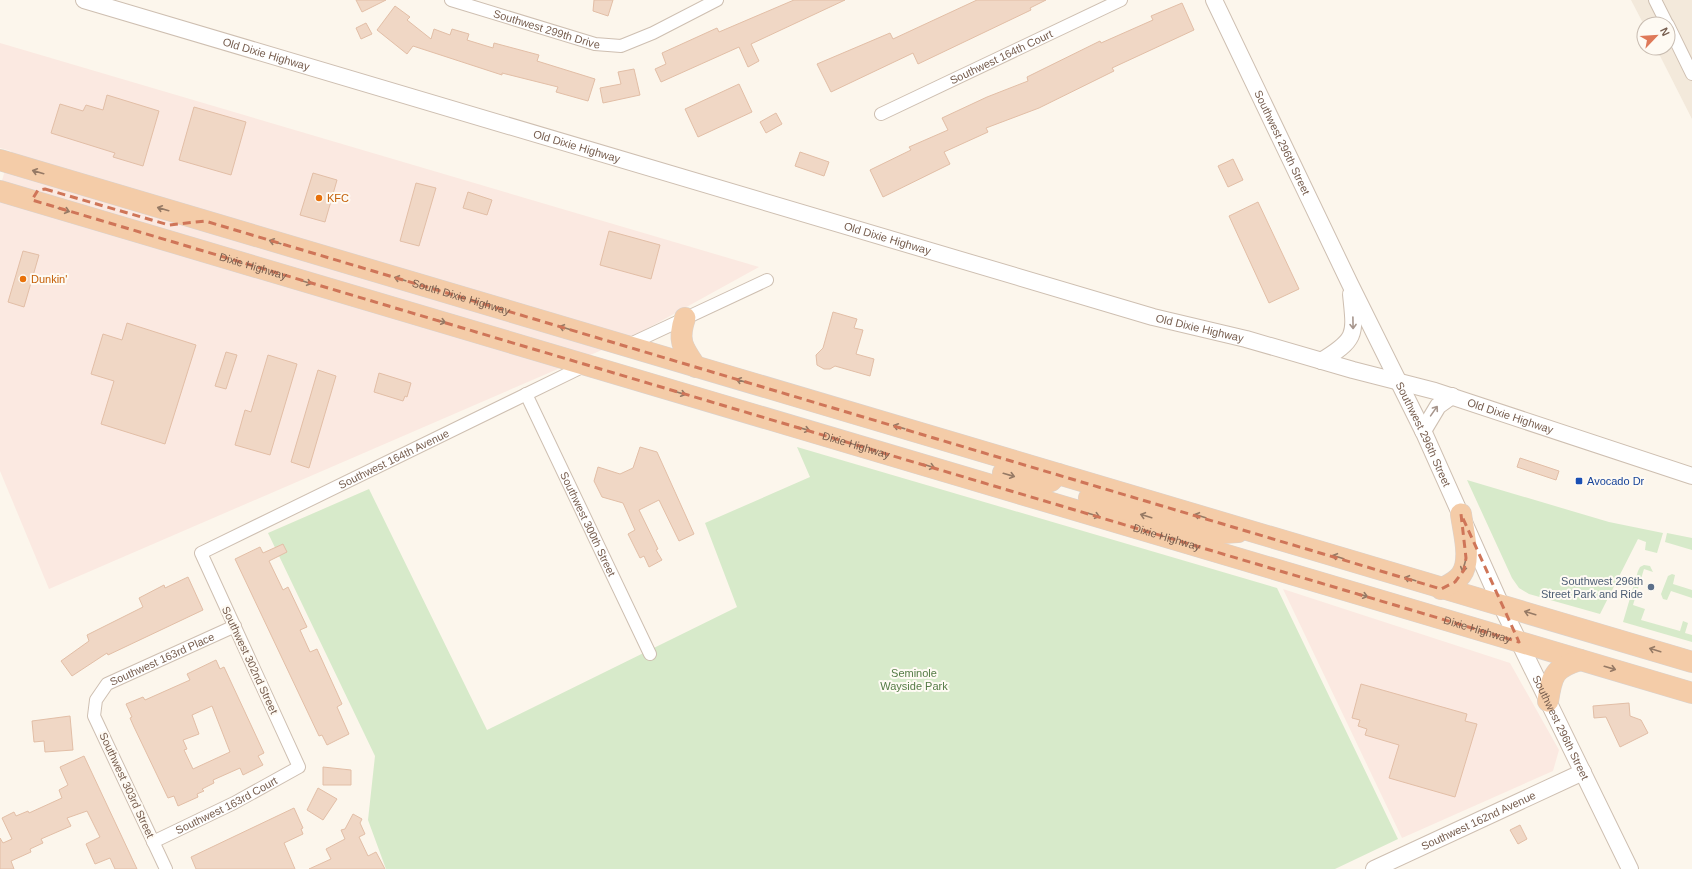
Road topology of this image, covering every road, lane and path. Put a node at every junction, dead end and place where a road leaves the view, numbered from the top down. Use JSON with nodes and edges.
{"nodes":[{"id":1,"x":84,"y":0,"type":"edge"},
{"id":2,"x":451,"y":0,"type":"edge"},
{"id":3,"x":717,"y":0,"type":"edge"},
{"id":4,"x":1121,"y":0,"type":"edge"},
{"id":5,"x":1214,"y":0,"type":"edge"},
{"id":6,"x":1655,"y":0,"type":"edge"},
{"id":7,"x":1663,"y":16,"type":"edge"},
{"id":8,"x":1676,"y":41,"type":"edge"},
{"id":9,"x":1692,"y":74,"type":"edge"},
{"id":10,"x":881,"y":114,"type":"dead end"},
{"id":11,"x":0,"y":160,"type":"edge"},
{"id":12,"x":0,"y":191,"type":"edge"},
{"id":13,"x":32,"y":200,"type":"junction"},
{"id":14,"x":205,"y":221,"type":"junction"},
{"id":15,"x":767,"y":280,"type":"dead end"},
{"id":16,"x":1350,"y":284,"type":"junction"},
{"id":17,"x":685,"y":318,"type":"junction"},
{"id":18,"x":507,"y":340,"type":"junction"},
{"id":19,"x":626,"y":346,"type":"junction"},
{"id":20,"x":1321,"y":361,"type":"junction"},
{"id":21,"x":586,"y":365,"type":"junction"},
{"id":22,"x":704,"y":370,"type":"junction"},
{"id":23,"x":1399,"y":382,"type":"junction"},
{"id":24,"x":526,"y":394,"type":"junction"},
{"id":25,"x":1452,"y":396,"type":"junction"},
{"id":26,"x":1423,"y":431,"type":"junction"},
{"id":27,"x":862,"y":447,"type":"junction"},
{"id":28,"x":1058,"y":474,"type":"junction"},
{"id":29,"x":1692,"y":476,"type":"edge"},
{"id":30,"x":1065,"y":507,"type":"junction"},
{"id":31,"x":1461,"y":514,"type":"junction"},
{"id":32,"x":1253,"y":532,"type":"junction"},
{"id":33,"x":201,"y":553,"type":"joint"},
{"id":34,"x":1244,"y":560,"type":"junction"},
{"id":35,"x":1441,"y":588,"type":"junction"},
{"id":36,"x":1501,"y":605,"type":"junction"},
{"id":37,"x":235,"y":626,"type":"junction"},
{"id":38,"x":1519,"y":642,"type":"junction"},
{"id":39,"x":650,"y":654,"type":"dead end"},
{"id":40,"x":1580,"y":660,"type":"junction"},
{"id":41,"x":1692,"y":662,"type":"edge"},
{"id":42,"x":1692,"y":676,"type":"edge"},
{"id":43,"x":1692,"y":693,"type":"edge"},
{"id":44,"x":96,"y":700,"type":"joint"},
{"id":45,"x":1548,"y":701,"type":"junction"},
{"id":46,"x":300,"y":767,"type":"joint"},
{"id":47,"x":1583,"y":772,"type":"junction"},
{"id":48,"x":153,"y":842,"type":"junction"},
{"id":49,"x":166,"y":869,"type":"edge"},
{"id":50,"x":1374,"y":869,"type":"edge"},
{"id":51,"x":1630,"y":869,"type":"edge"}],
"edges":[{"from":1,"to":20,"type":"street","name":"Old Dixie Highway"},
{"from":2,"to":3,"type":"street","name":"Southwest 299th Drive"},
{"from":4,"to":10,"type":"street","name":"Southwest 164th Court"},
{"from":5,"to":16,"type":"street","name":"Southwest 296th Street"},
{"from":6,"to":7,"type":"street"},
{"from":8,"to":9,"type":"street"},
{"from":14,"to":11,"type":"highway","one_way":true},
{"from":12,"to":13,"type":"highway","name":"Dixie Highway"},
{"from":13,"to":14,"type":"highway"},
{"from":13,"to":18,"type":"highway","name":"Dixie Highway","one_way":true},
{"from":19,"to":14,"type":"highway","name":"South Dixie Highway","one_way":true},
{"from":15,"to":17,"type":"street"},
{"from":16,"to":20,"type":"street","one_way":true},
{"from":16,"to":23,"type":"street","name":"Southwest 296th Street"},
{"from":17,"to":19,"type":"street"},
{"from":17,"to":22,"type":"highway"},
{"from":18,"to":19,"type":"highway"},
{"from":18,"to":21,"type":"highway"},
{"from":19,"to":22,"type":"highway","name":"South Dixie Highway"},
{"from":20,"to":23,"type":"street","name":"Old Dixie Highway"},
{"from":21,"to":22,"type":"highway"},
{"from":21,"to":24,"type":"street","name":"Southwest 164th Avenue"},
{"from":21,"to":27,"type":"highway","name":"Dixie Highway","one_way":true},
{"from":28,"to":22,"type":"highway","name":"South Dixie Highway","one_way":true},
{"from":23,"to":25,"type":"street","name":"Old Dixie Highway"},
{"from":23,"to":26,"type":"street","name":"Southwest 296th Street"},
{"from":24,"to":33,"type":"street","name":"Southwest 164th Avenue"},
{"from":24,"to":39,"type":"street","name":"Southwest 300th Street"},
{"from":26,"to":25,"type":"street","one_way":true},
{"from":25,"to":29,"type":"street","name":"Old Dixie Highway"},
{"from":26,"to":31,"type":"street","name":"Southwest 296th Street"},
{"from":27,"to":28,"type":"highway","one_way":true},
{"from":27,"to":30,"type":"highway","name":"Dixie Highway","one_way":true},
{"from":32,"to":28,"type":"highway","one_way":true},
{"from":32,"to":30,"type":"highway","one_way":true},
{"from":30,"to":34,"type":"highway","name":"Dixie Highway","one_way":true},
{"from":31,"to":35,"type":"highway","one_way":true},
{"from":31,"to":36,"type":"street","name":"Southwest 296th Street"},
{"from":35,"to":32,"type":"highway","one_way":true},
{"from":33,"to":37,"type":"street","name":"Southwest 302nd Street"},
{"from":34,"to":36,"type":"highway"},
{"from":34,"to":38,"type":"highway","name":"Dixie Highway","one_way":true},
{"from":35,"to":36,"type":"highway"},
{"from":36,"to":38,"type":"street","name":"Southwest 296th Street"},
{"from":41,"to":36,"type":"highway","one_way":true},
{"from":37,"to":44,"type":"street","name":"Southwest 163rd Place"},
{"from":37,"to":46,"type":"street","name":"Southwest 302nd Street"},
{"from":38,"to":40,"type":"highway","name":"Dixie Highway"},
{"from":38,"to":42,"type":"highway"},
{"from":38,"to":45,"type":"street","name":"Southwest 296th Street"},
{"from":40,"to":43,"type":"highway","name":"Dixie Highway","one_way":true},
{"from":40,"to":45,"type":"highway"},
{"from":44,"to":48,"type":"street","name":"Southwest 303rd Street"},
{"from":45,"to":47,"type":"street","name":"Southwest 296th Street"},
{"from":46,"to":48,"type":"street","name":"Southwest 163rd Court"},
{"from":47,"to":50,"type":"street","name":"Southwest 162nd Avenue"},
{"from":47,"to":51,"type":"street","name":"Southwest 296th Street"},
{"from":48,"to":49,"type":"street","name":"Southwest 303rd Street"}]}
